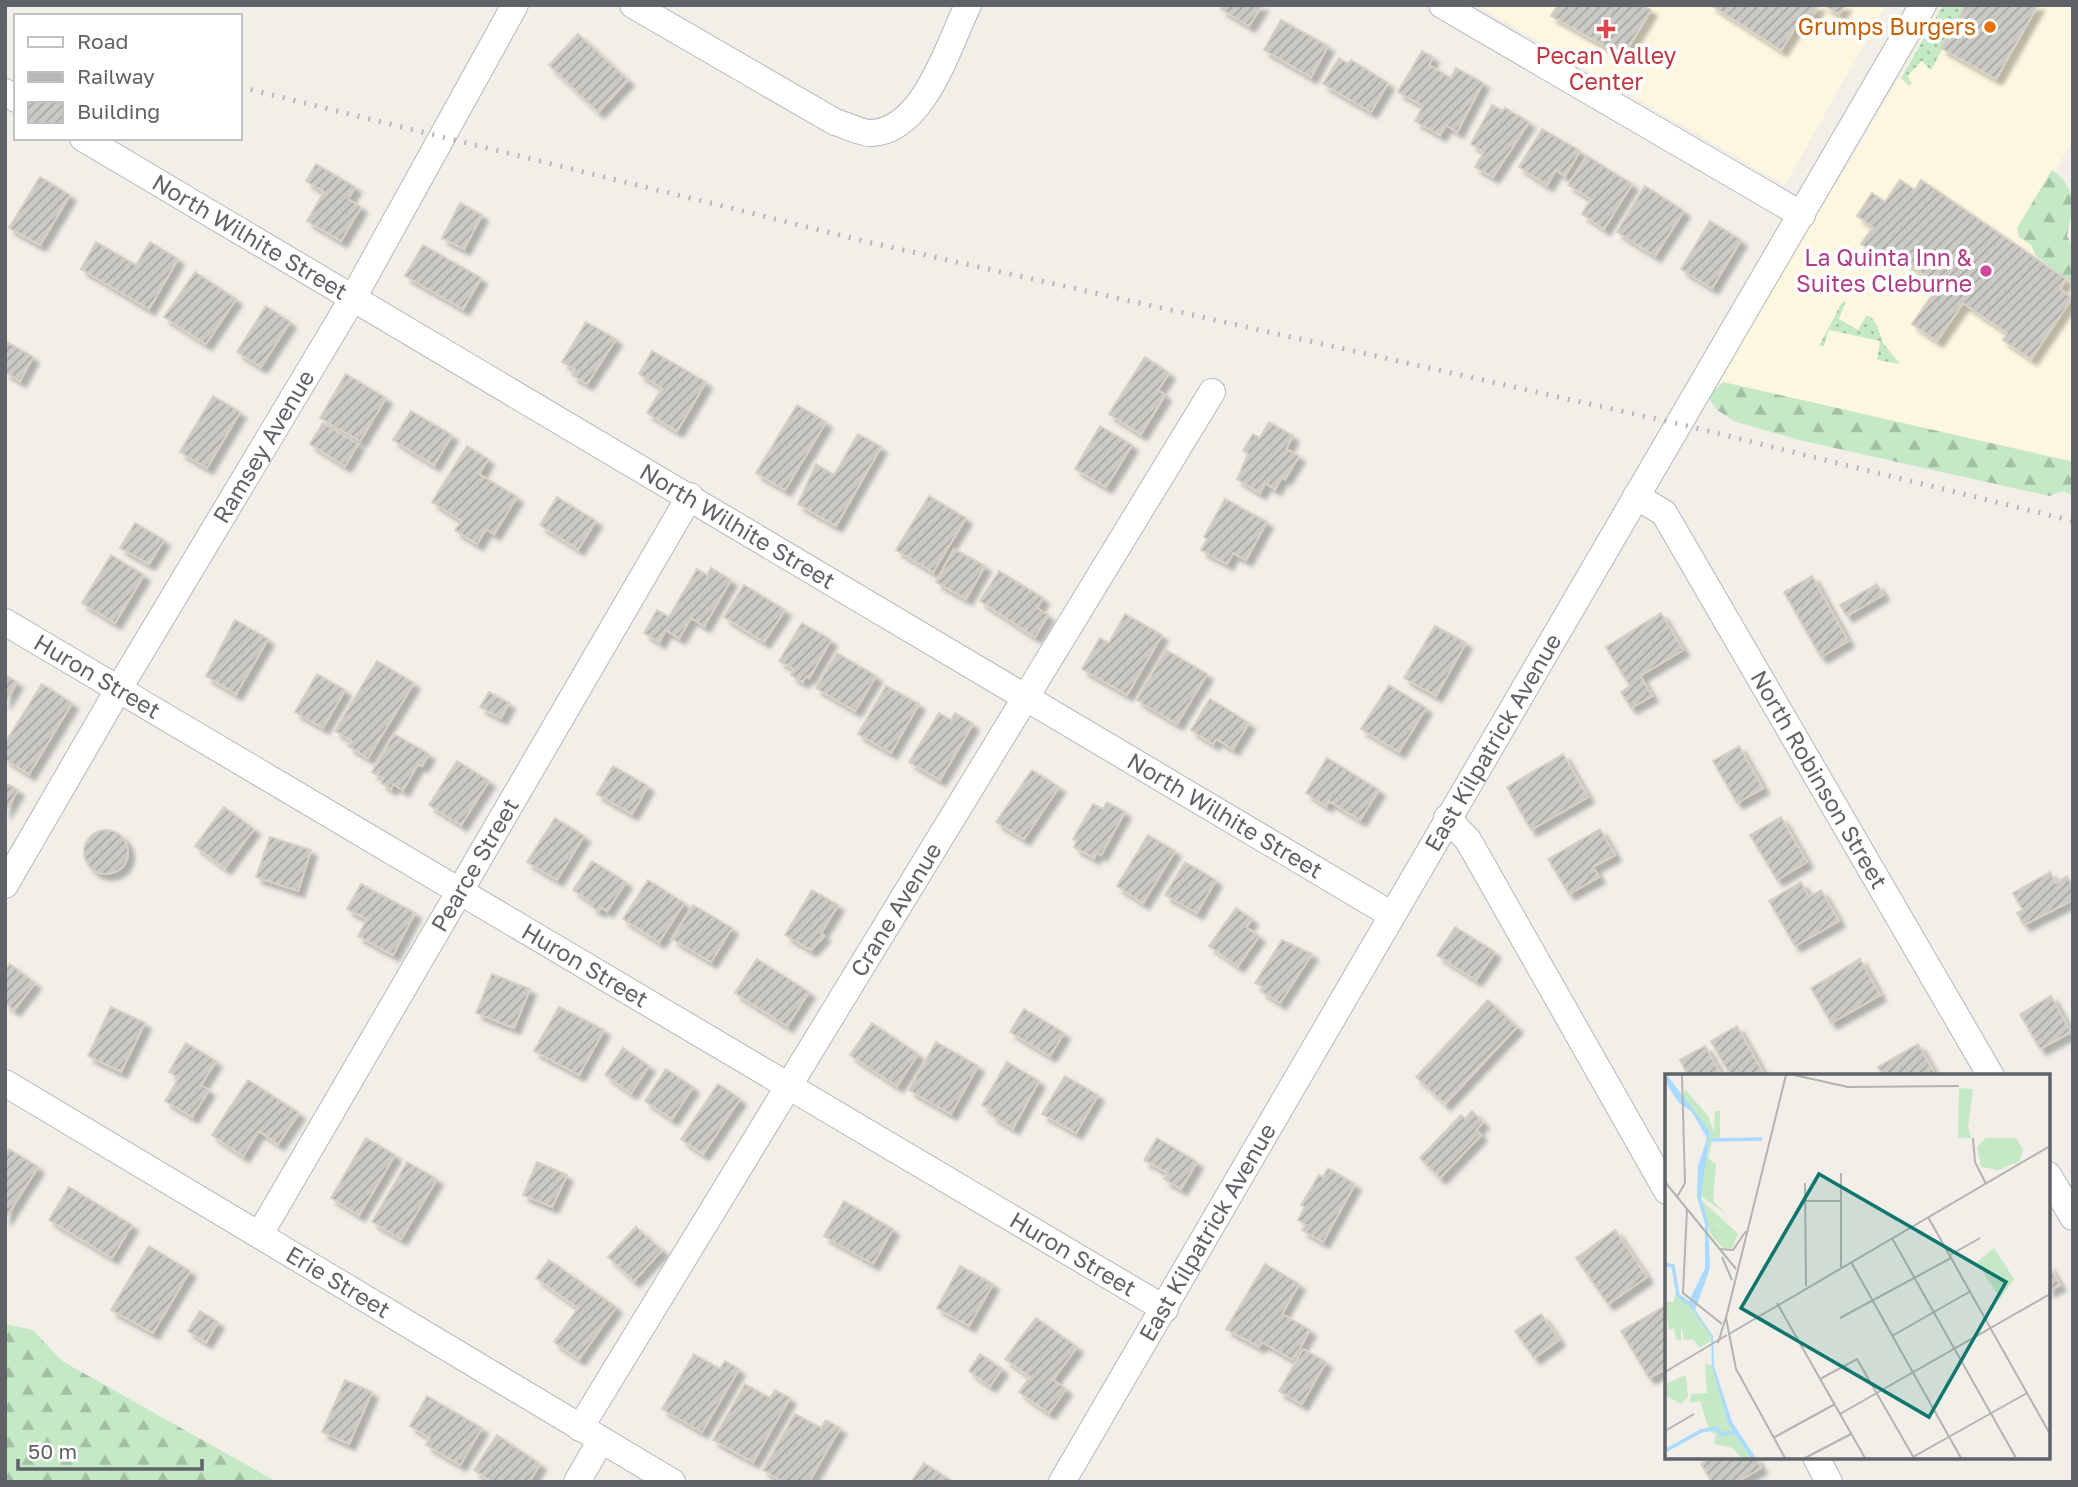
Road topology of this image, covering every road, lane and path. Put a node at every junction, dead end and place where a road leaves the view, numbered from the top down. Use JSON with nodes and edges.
{"nodes":[{"id":1,"x":515,"y":5,"type":"edge"},
{"id":2,"x":632,"y":5,"type":"edge"},
{"id":3,"x":968,"y":5,"type":"edge"},
{"id":4,"x":1442,"y":5,"type":"edge"},
{"id":5,"x":1923,"y":5,"type":"edge"},
{"id":6,"x":86,"y":140,"type":"edge"},
{"id":7,"x":1801,"y":215,"type":"junction"},
{"id":8,"x":353,"y":298,"type":"junction"},
{"id":9,"x":1212,"y":392,"type":"dead end"},
{"id":10,"x":690,"y":496,"type":"junction"},
{"id":11,"x":1636,"y":496,"type":"junction"},
{"id":12,"x":5,"y":622,"type":"edge"},
{"id":13,"x":118,"y":690,"type":"junction"},
{"id":14,"x":1024,"y":697,"type":"junction"},
{"id":15,"x":1447,"y":818,"type":"junction"},
{"id":16,"x":5,"y":886,"type":"edge"},
{"id":17,"x":460,"y":889,"type":"junction"},
{"id":18,"x":1392,"y":915,"type":"junction"},
{"id":19,"x":1989,"y":1074,"type":"edge"},
{"id":20,"x":5,"y":1083,"type":"edge"},
{"id":21,"x":791,"y":1085,"type":"junction"},
{"id":22,"x":1665,"y":1187,"type":"edge"},
{"id":23,"x":260,"y":1234,"type":"junction"},
{"id":24,"x":1166,"y":1309,"type":"junction"},
{"id":25,"x":591,"y":1434,"type":"junction"},
{"id":26,"x":1816,"y":1459,"type":"edge"},
{"id":27,"x":577,"y":1482,"type":"edge"},
{"id":28,"x":673,"y":1482,"type":"edge"},
{"id":29,"x":1062,"y":1482,"type":"edge"},
{"id":30,"x":1829,"y":1482,"type":"edge"}],
"edges":[{"from":1,"to":8,"type":"street","name":"Ramsey Avenue"},
{"from":2,"to":3,"type":"street"},
{"from":4,"to":7,"type":"street"},
{"from":5,"to":7,"type":"street","name":"East Kilpatrick Avenue"},
{"from":6,"to":8,"type":"street","name":"North Wilhite Street"},
{"from":7,"to":11,"type":"street","name":"East Kilpatrick Avenue"},
{"from":8,"to":10,"type":"street","name":"North Wilhite Street"},
{"from":8,"to":13,"type":"street","name":"Ramsey Avenue"},
{"from":9,"to":14,"type":"street","name":"Crane Avenue"},
{"from":10,"to":14,"type":"street","name":"North Wilhite Street"},
{"from":10,"to":17,"type":"street","name":"Pearce Street"},
{"from":11,"to":15,"type":"street","name":"East Kilpatrick Avenue"},
{"from":11,"to":19,"type":"street","name":"North Robinson Street"},
{"from":12,"to":13,"type":"street","name":"Huron Street"},
{"from":13,"to":16,"type":"street","name":"Ramsey Avenue"},
{"from":13,"to":17,"type":"street","name":"Huron Street"},
{"from":14,"to":18,"type":"street","name":"North Wilhite Street"},
{"from":14,"to":21,"type":"street","name":"Crane Avenue"},
{"from":15,"to":18,"type":"street","name":"East Kilpatrick Avenue"},
{"from":15,"to":22,"type":"street"},
{"from":17,"to":21,"type":"street","name":"Huron Street"},
{"from":17,"to":23,"type":"street","name":"Pearce Street"},
{"from":18,"to":24,"type":"street","name":"East Kilpatrick Avenue"},
{"from":20,"to":23,"type":"street","name":"Erie Street"},
{"from":21,"to":24,"type":"street","name":"Huron Street"},
{"from":21,"to":25,"type":"street","name":"Crane Avenue"},
{"from":23,"to":25,"type":"street","name":"Erie Street"},
{"from":24,"to":29,"type":"street","name":"East Kilpatrick Avenue"},
{"from":25,"to":27,"type":"street","name":"Crane Avenue"},
{"from":25,"to":28,"type":"street","name":"Erie Street"},
{"from":26,"to":30,"type":"street"}]}
